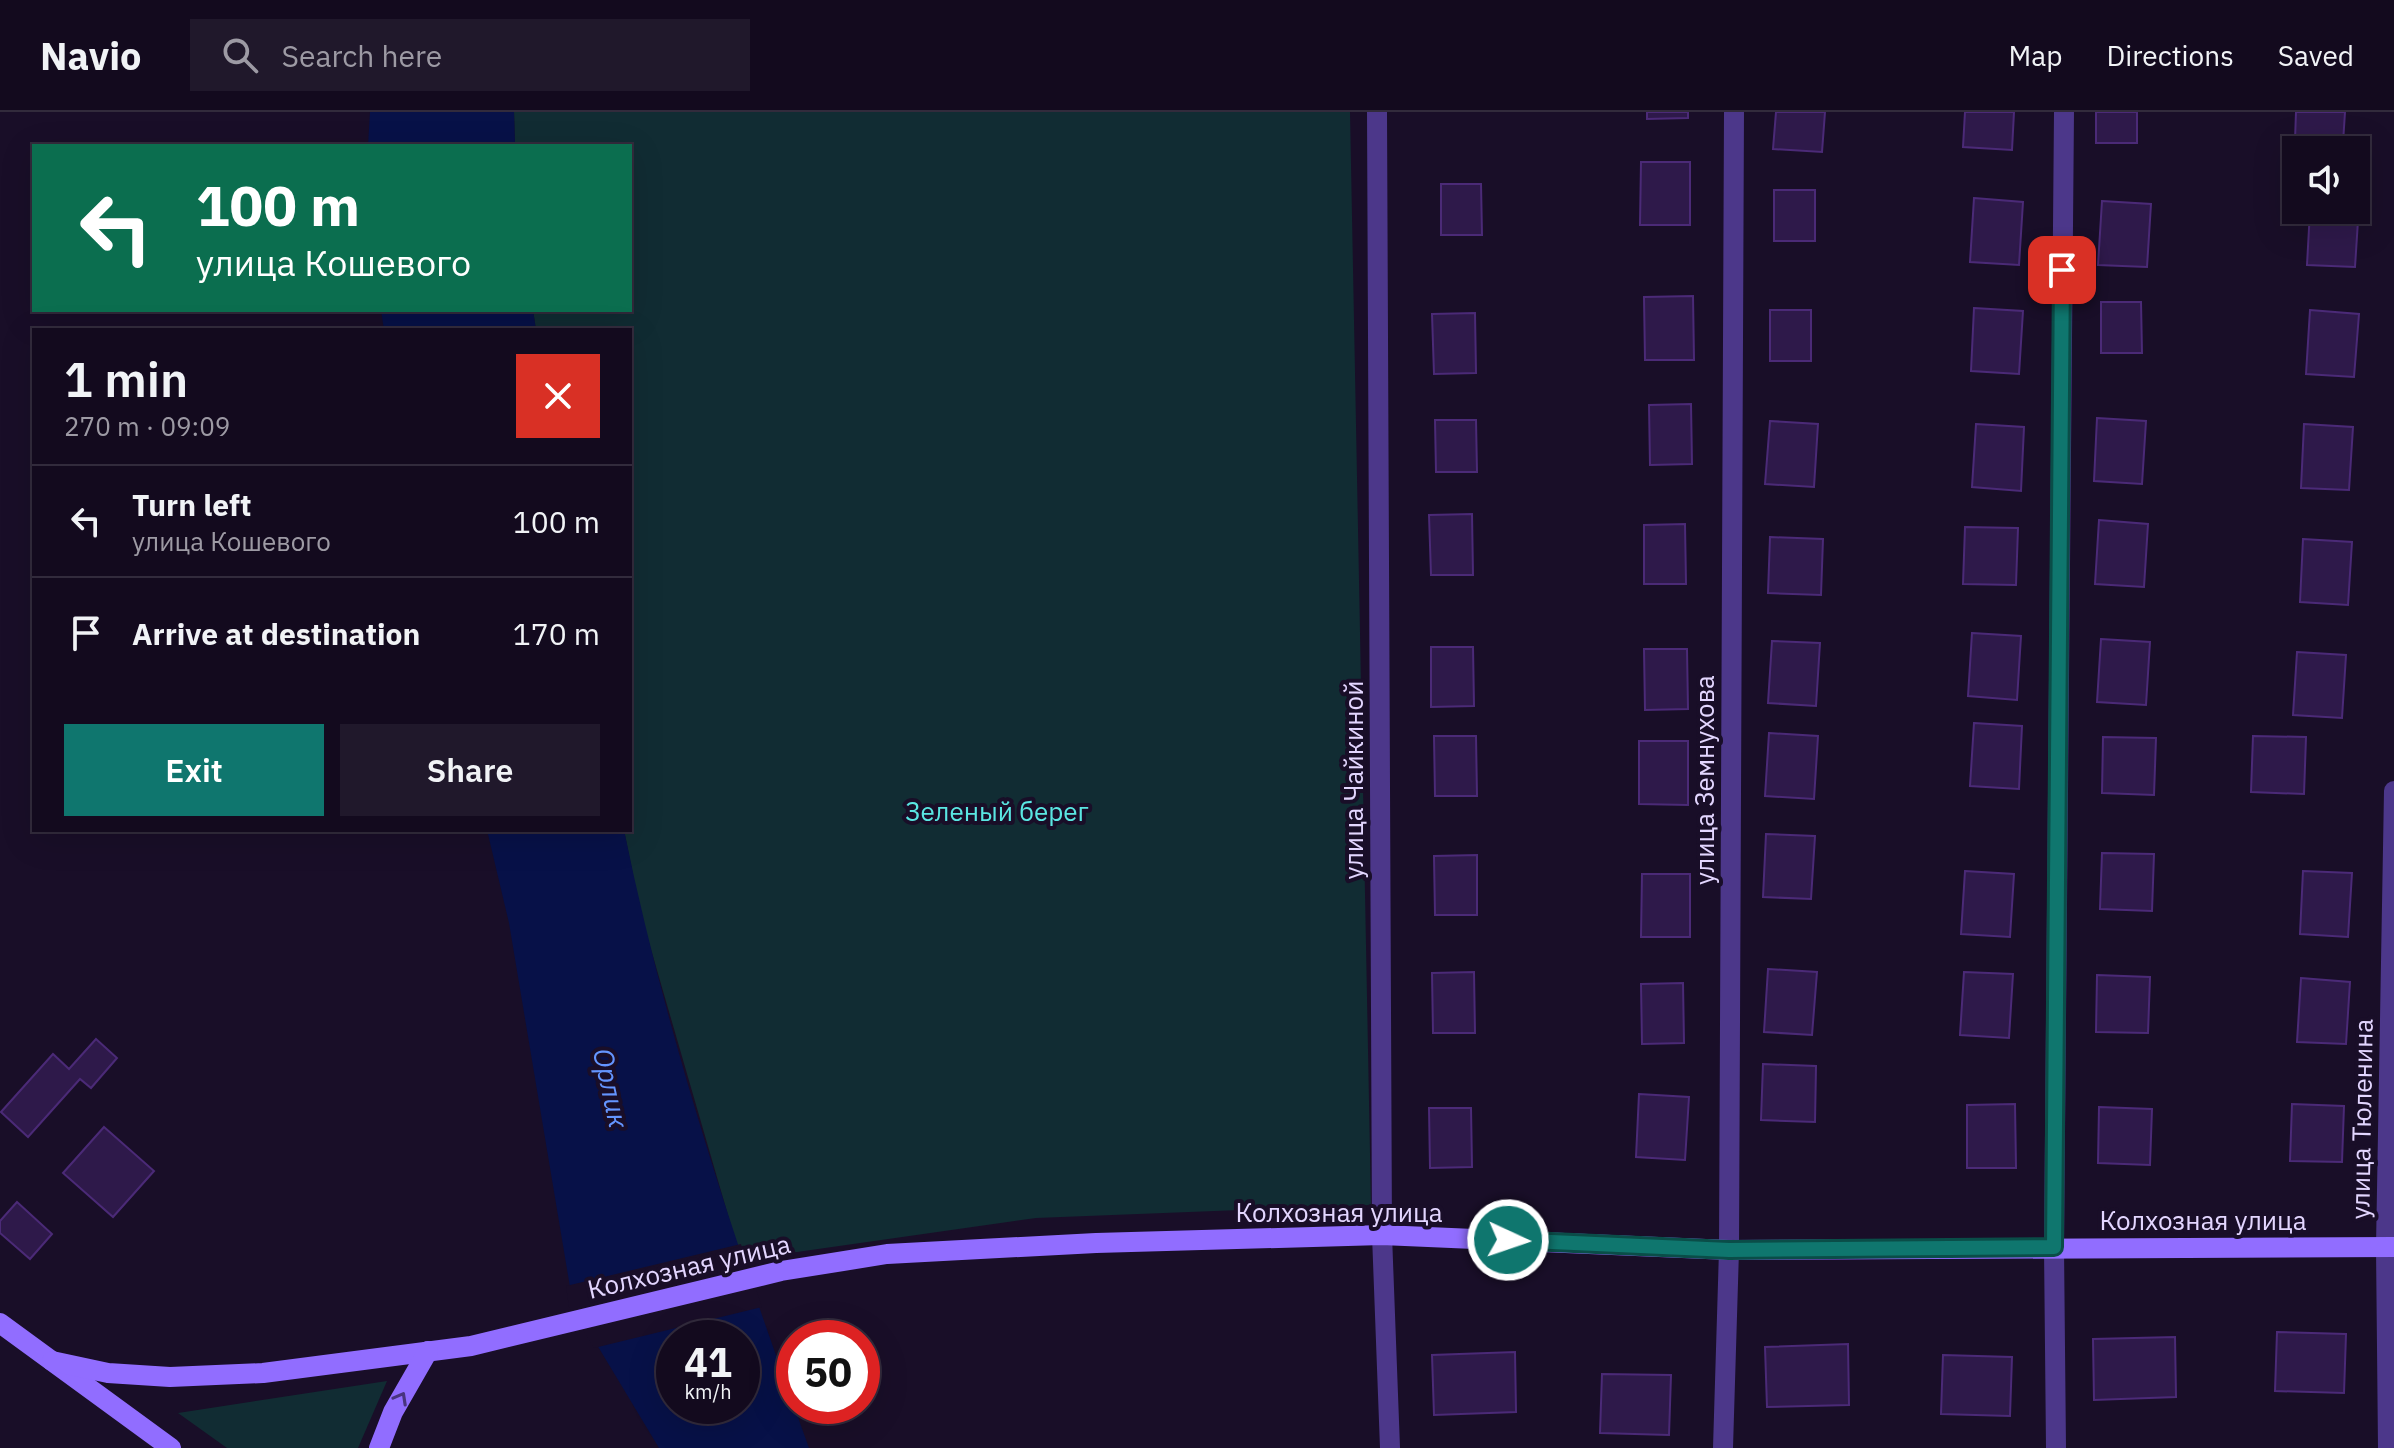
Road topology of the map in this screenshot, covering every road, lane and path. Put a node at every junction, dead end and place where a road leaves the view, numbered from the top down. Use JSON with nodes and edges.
{"nodes":[{"id":1,"x":1377,"y":112,"type":"edge"},
{"id":2,"x":1734,"y":112,"type":"edge"},
{"id":3,"x":2064,"y":112,"type":"edge"},
{"id":4,"x":2394,"y":791,"type":"edge"},
{"id":5,"x":1382,"y":1235,"type":"junction"},
{"id":6,"x":2054,"y":1247,"type":"junction"},
{"id":7,"x":2390,"y":1247,"type":"edge"},
{"id":8,"x":1729,"y":1250,"type":"junction"},
{"id":9,"x":0,"y":1323,"type":"edge"},
{"id":10,"x":428,"y":1351,"type":"junction"},
{"id":11,"x":52,"y":1361,"type":"junction"},
{"id":12,"x":171,"y":1448,"type":"edge"},
{"id":13,"x":379,"y":1448,"type":"edge"},
{"id":14,"x":1390,"y":1448,"type":"edge"},
{"id":15,"x":1723,"y":1448,"type":"edge"},
{"id":16,"x":2056,"y":1448,"type":"edge"},
{"id":17,"x":2388,"y":1448,"type":"edge"}],
"edges":[{"from":1,"to":5,"type":"street","name":"улица Чайкиной"},
{"from":2,"to":8,"type":"street","name":"улица Земнухова"},
{"from":3,"to":6,"type":"street"},
{"from":4,"to":7,"type":"street","name":"улица Тюленина"},
{"from":5,"to":8,"type":"main road","name":"Колхозная улица"},
{"from":5,"to":10,"type":"main road","name":"Колхозная улица"},
{"from":5,"to":14,"type":"street","name":"улица Чайкиной"},
{"from":6,"to":7,"type":"main road","name":"Колхозная улица"},
{"from":6,"to":8,"type":"main road","name":"Колхозная улица"},
{"from":6,"to":16,"type":"street"},
{"from":7,"to":17,"type":"street","name":"улица Тюленина"},
{"from":8,"to":15,"type":"street","name":"улица Земнухова"},
{"from":9,"to":11,"type":"main road"},
{"from":10,"to":11,"type":"main road","name":"Колхозная улица"},
{"from":13,"to":10,"type":"main road","one_way":true},
{"from":11,"to":12,"type":"main road"}]}
